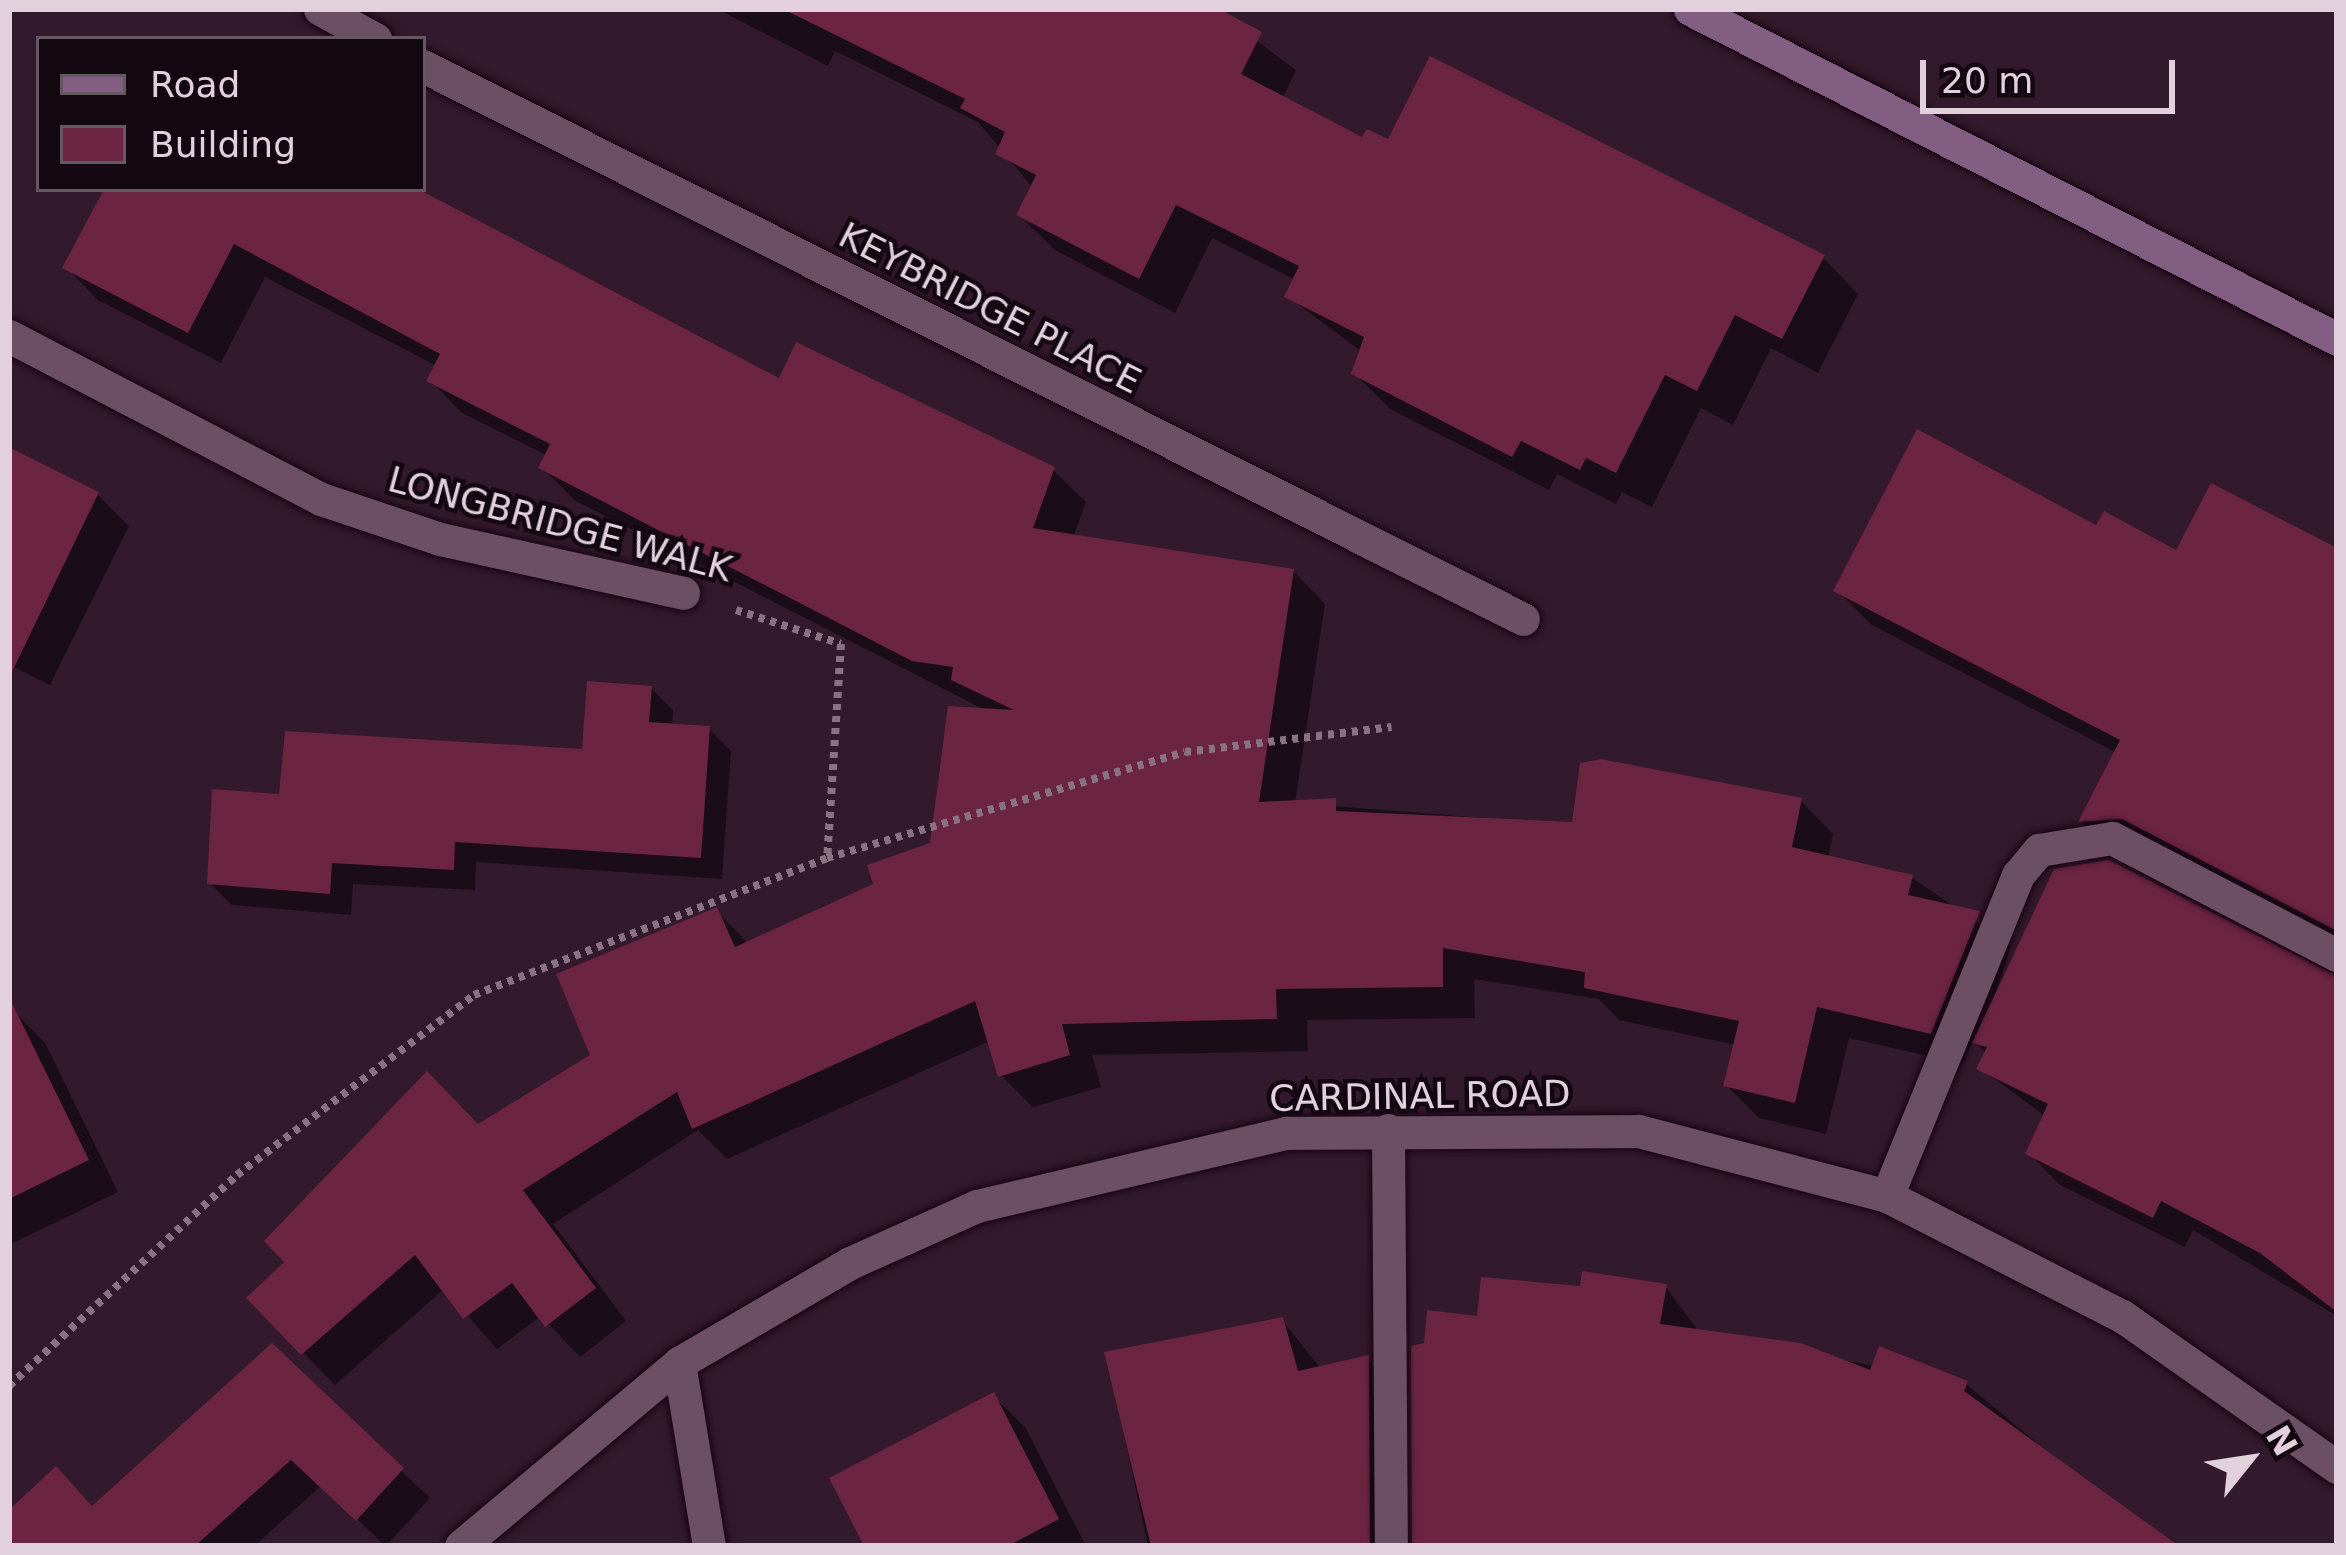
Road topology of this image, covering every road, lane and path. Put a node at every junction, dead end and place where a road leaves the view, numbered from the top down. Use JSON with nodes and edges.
{"nodes":[{"id":1,"x":320,"y":9,"type":"edge"},
{"id":2,"x":1690,"y":9,"type":"edge"},
{"id":3,"x":370,"y":36,"type":"edge"},
{"id":4,"x":426,"y":68,"type":"edge"},
{"id":5,"x":9,"y":336,"type":"edge"},
{"id":6,"x":2337,"y":339,"type":"edge"},
{"id":7,"x":683,"y":592,"type":"joint"},
{"id":8,"x":1523,"y":619,"type":"dead end"},
{"id":9,"x":1390,"y":727,"type":"dead end"},
{"id":10,"x":827,"y":858,"type":"junction"},
{"id":11,"x":2337,"y":955,"type":"edge"},
{"id":12,"x":1388,"y":1130,"type":"junction"},
{"id":13,"x":1887,"y":1196,"type":"junction"},
{"id":14,"x":679,"y":1364,"type":"junction"},
{"id":15,"x":9,"y":1386,"type":"edge"},
{"id":16,"x":2337,"y":1467,"type":"edge"},
{"id":17,"x":461,"y":1546,"type":"edge"},
{"id":18,"x":709,"y":1546,"type":"edge"},
{"id":19,"x":1391,"y":1546,"type":"edge"}],
"edges":[{"from":1,"to":3,"type":"street"},
{"from":2,"to":6,"type":"main road"},
{"from":4,"to":8,"type":"street","name":"KEYBRIDGE PLACE"},
{"from":5,"to":7,"type":"street","name":"LONGBRIDGE WALK"},
{"from":7,"to":10,"type":"path","name":"LONGBRIDGE WALK"},
{"from":9,"to":10,"type":"path"},
{"from":10,"to":15,"type":"path"},
{"from":11,"to":13,"type":"street"},
{"from":12,"to":13,"type":"street","name":"CARDINAL ROAD"},
{"from":12,"to":14,"type":"street","name":"CARDINAL ROAD"},
{"from":12,"to":19,"type":"street"},
{"from":13,"to":16,"type":"street","name":"CARDINAL ROAD"},
{"from":14,"to":17,"type":"street","name":"CARDINAL ROAD"},
{"from":14,"to":18,"type":"street"}]}
